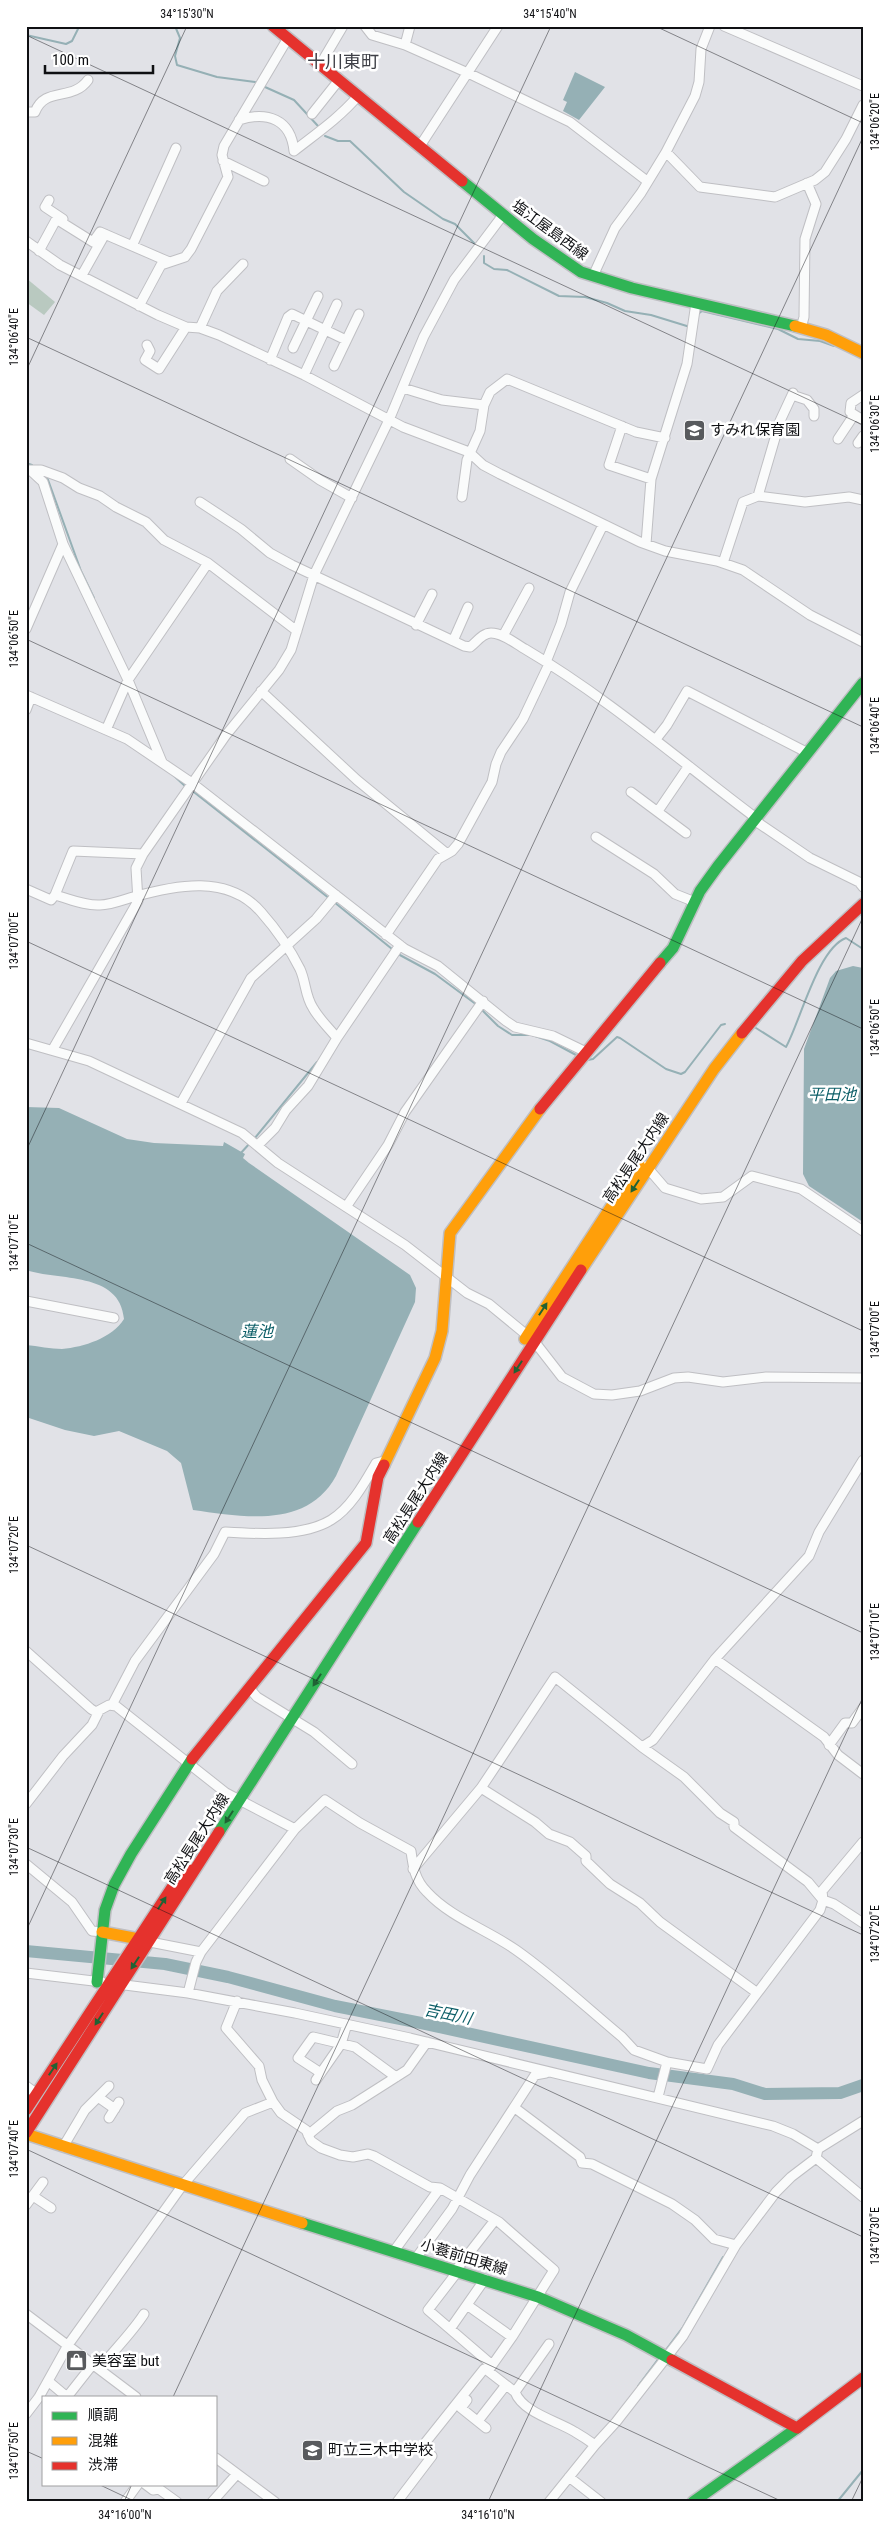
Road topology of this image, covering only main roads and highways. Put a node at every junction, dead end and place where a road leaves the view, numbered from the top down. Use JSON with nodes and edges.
{"nodes":[{"id":1,"x":273,"y":26,"type":"edge"},
{"id":2,"x":863,"y":353,"type":"edge"},
{"id":3,"x":863,"y":683,"type":"edge"},
{"id":4,"x":863,"y":893,"type":"edge"},
{"id":5,"x":863,"y":904,"type":"edge"},
{"id":6,"x":531,"y":1338,"type":"junction"},
{"id":7,"x":102,"y":1936,"type":"junction"},
{"id":8,"x":143,"y":1942,"type":"junction"},
{"id":9,"x":98,"y":1978,"type":"road end"},
{"id":10,"x":117,"y":1982,"type":"junction"},
{"id":11,"x":26,"y":2110,"type":"edge"},
{"id":12,"x":26,"y":2134,"type":"edge"},
{"id":13,"x":863,"y":2378,"type":"edge"},
{"id":14,"x":797,"y":2428,"type":"junction"},
{"id":15,"x":693,"y":2502,"type":"edge"}],
"edges":[{"from":1,"to":2,"type":"main road","name":"塩江屋島西線"},
{"from":3,"to":7,"type":"main road"},
{"from":6,"to":4,"type":"main road","name":"高松長尾大内線","one_way":true},
{"from":5,"to":6,"type":"main road","name":"高松長尾大内線","one_way":true},
{"from":6,"to":8,"type":"main road","name":"高松長尾大内線"},
{"from":7,"to":8,"type":"main road"},
{"from":7,"to":9,"type":"main road"},
{"from":8,"to":10,"type":"main road","name":"高松長尾大内線"},
{"from":11,"to":10,"type":"main road","name":"高松長尾大内線","one_way":true},
{"from":10,"to":12,"type":"main road","name":"高松長尾大内線","one_way":true},
{"from":12,"to":14,"type":"main road","name":"小蓑前田東線"},
{"from":13,"to":14,"type":"main road"},
{"from":14,"to":15,"type":"main road"}]}
